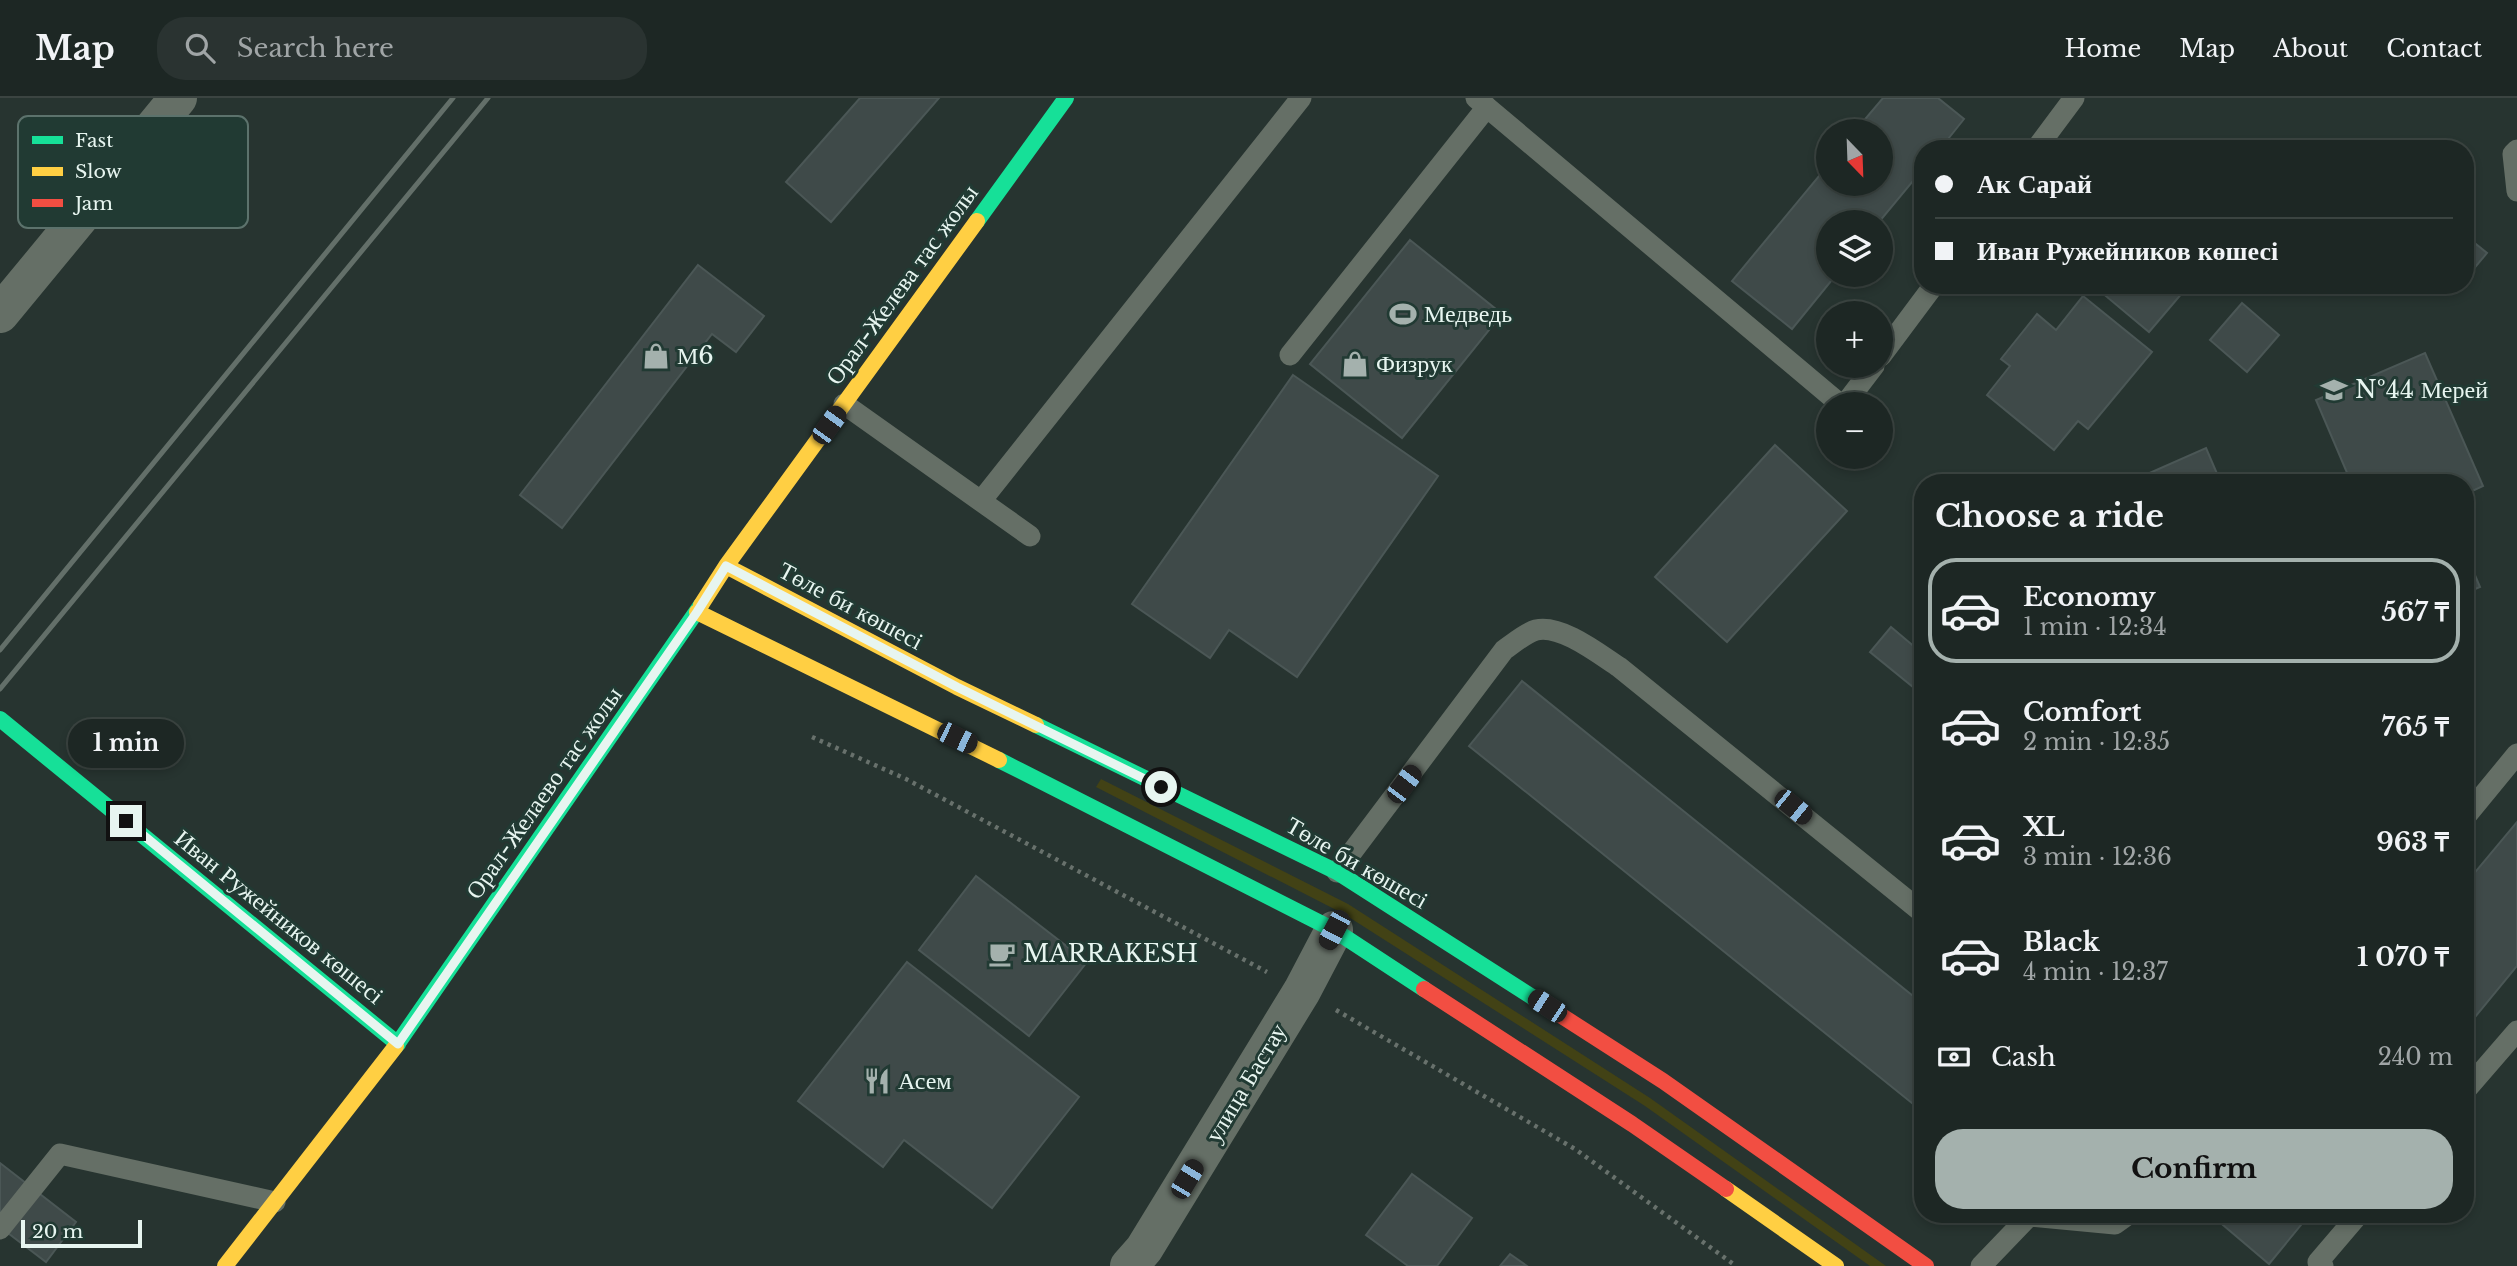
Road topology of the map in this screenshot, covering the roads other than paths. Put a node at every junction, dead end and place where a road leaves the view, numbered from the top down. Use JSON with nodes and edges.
{"nodes":[{"id":1,"x":178,"y":98,"type":"edge"},
{"id":2,"x":1066,"y":98,"type":"edge"},
{"id":3,"x":1301,"y":98,"type":"edge"},
{"id":4,"x":2074,"y":98,"type":"edge"},
{"id":5,"x":1481,"y":102,"type":"edge"},
{"id":6,"x":163,"y":116,"type":"edge"},
{"id":7,"x":2043,"y":140,"type":"edge"},
{"id":8,"x":2517,"y":150,"type":"edge"},
{"id":9,"x":2517,"y":191,"type":"edge"},
{"id":10,"x":70,"y":228,"type":"edge"},
{"id":11,"x":1927,"y":294,"type":"edge"},
{"id":12,"x":0,"y":313,"type":"edge"},
{"id":13,"x":1893,"y":340,"type":"edge"},
{"id":14,"x":1290,"y":355,"type":"dead end"},
{"id":15,"x":1864,"y":378,"type":"edge"},
{"id":16,"x":1828,"y":392,"type":"edge"},
{"id":17,"x":1852,"y":392,"type":"edge"},
{"id":18,"x":844,"y":404,"type":"junction"},
{"id":19,"x":981,"y":501,"type":"junction"},
{"id":20,"x":1030,"y":536,"type":"dead end"},
{"id":21,"x":726,"y":566,"type":"junction"},
{"id":22,"x":697,"y":612,"type":"junction"},
{"id":23,"x":0,"y":719,"type":"edge"},
{"id":24,"x":2517,"y":754,"type":"edge"},
{"id":25,"x":2474,"y":806,"type":"edge"},
{"id":26,"x":1337,"y":872,"type":"junction"},
{"id":27,"x":1914,"y":906,"type":"edge"},
{"id":28,"x":1334,"y":930,"type":"junction"},
{"id":29,"x":2517,"y":1031,"type":"edge"},
{"id":30,"x":398,"y":1044,"type":"junction"},
{"id":31,"x":2474,"y":1081,"type":"edge"},
{"id":32,"x":275,"y":1202,"type":"junction"},
{"id":33,"x":2022,"y":1223,"type":"edge"},
{"id":34,"x":2351,"y":1223,"type":"edge"},
{"id":35,"x":0,"y":1229,"type":"edge"},
{"id":36,"x":230,"y":1264,"type":"edge"},
{"id":37,"x":1129,"y":1266,"type":"edge"},
{"id":38,"x":1836,"y":1266,"type":"edge"},
{"id":39,"x":1926,"y":1266,"type":"edge"},
{"id":40,"x":1981,"y":1266,"type":"edge"},
{"id":41,"x":2323,"y":1266,"type":"edge"}],
"edges":[{"from":1,"to":6,"type":"street"},
{"from":2,"to":18,"type":"main road","name":"Орал-Желева тас жолы"},
{"from":3,"to":19,"type":"lane"},
{"from":4,"to":7,"type":"lane"},
{"from":5,"to":14,"type":"lane"},
{"from":5,"to":16,"type":"lane"},
{"from":8,"to":9,"type":"lane"},
{"from":10,"to":12,"type":"street"},
{"from":11,"to":13,"type":"lane"},
{"from":15,"to":17,"type":"lane"},
{"from":18,"to":19,"type":"lane"},
{"from":18,"to":21,"type":"main road","name":"Орал-Желева тас жолы"},
{"from":19,"to":20,"type":"lane"},
{"from":21,"to":22,"type":"main road","name":"Орал-Желаево тас жолы"},
{"from":21,"to":26,"type":"main road","name":"Төле би көшесі"},
{"from":22,"to":28,"type":"main road"},
{"from":22,"to":30,"type":"main road","name":"Орал-Желаево тас жолы"},
{"from":23,"to":30,"type":"main road","name":"Иван Ружейников көшесі"},
{"from":24,"to":25,"type":"lane"},
{"from":26,"to":27,"type":"lane"},
{"from":26,"to":39,"type":"main road","name":"Төле би көшесі"},
{"from":28,"to":37,"type":"street","name":"улица Бастау"},
{"from":28,"to":38,"type":"main road"},
{"from":29,"to":31,"type":"lane"},
{"from":30,"to":32,"type":"main road","name":"Орал-Желаево тас жолы"},
{"from":32,"to":35,"type":"lane"},
{"from":32,"to":36,"type":"main road","name":"Орал-Желаево тас жолы"},
{"from":33,"to":40,"type":"lane"},
{"from":34,"to":41,"type":"lane"}]}
